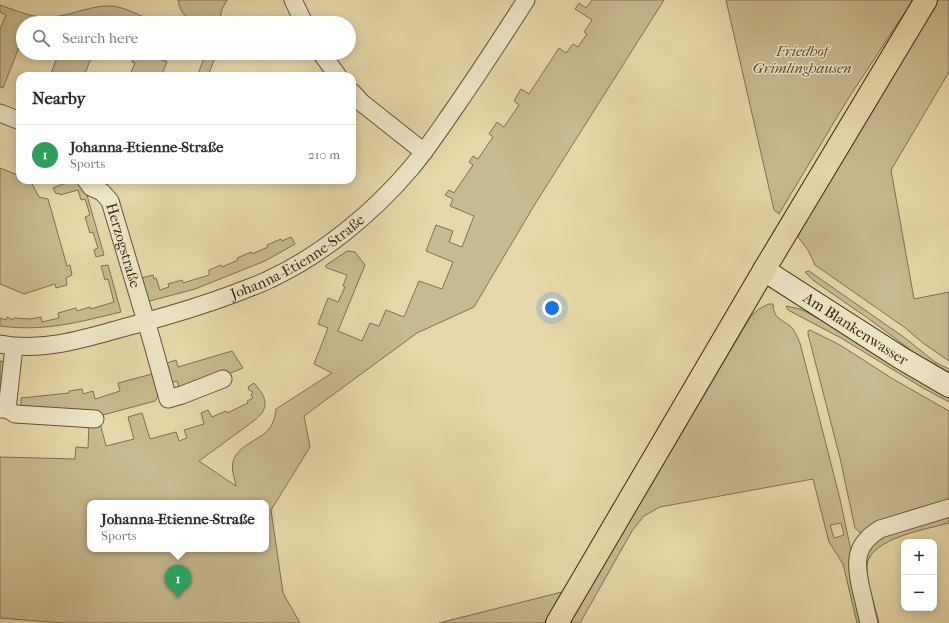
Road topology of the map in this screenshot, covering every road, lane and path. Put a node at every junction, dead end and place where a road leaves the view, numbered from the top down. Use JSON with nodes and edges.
{"nodes":[{"id":1,"x":294,"y":0,"type":"edge"},
{"id":2,"x":526,"y":0,"type":"edge"},
{"id":3,"x":926,"y":0,"type":"edge"},
{"id":4,"x":301,"y":16,"type":"edge"},
{"id":5,"x":326,"y":60,"type":"edge"},
{"id":6,"x":335,"y":72,"type":"edge"},
{"id":7,"x":356,"y":96,"type":"edge"},
{"id":8,"x":0,"y":113,"type":"edge"},
{"id":9,"x":16,"y":119,"type":"edge"},
{"id":10,"x":424,"y":152,"type":"junction"},
{"id":11,"x":89,"y":184,"type":"edge"},
{"id":12,"x":764,"y":270,"type":"junction"},
{"id":13,"x":146,"y":322,"type":"junction"},
{"id":14,"x":7,"y":345,"type":"edge"},
{"id":15,"x":223,"y":379,"type":"dead end"},
{"id":16,"x":949,"y":386,"type":"edge"},
{"id":17,"x":3,"y":409,"type":"edge"},
{"id":18,"x":95,"y":419,"type":"dead end"},
{"id":19,"x":949,"y":508,"type":"edge"},
{"id":20,"x":557,"y":623,"type":"edge"},
{"id":21,"x":869,"y":623,"type":"edge"}],
"edges":[{"from":1,"to":4,"type":"street"},
{"from":2,"to":10,"type":"street","name":"Johanna-Etienne-Straße"},
{"from":3,"to":12,"type":"main road"},
{"from":5,"to":6,"type":"street"},
{"from":7,"to":10,"type":"street"},
{"from":8,"to":9,"type":"street"},
{"from":10,"to":13,"type":"street","name":"Johanna-Etienne-Straße"},
{"from":11,"to":13,"type":"street","name":"Herzogstraße"},
{"from":12,"to":16,"type":"street","name":"Am Blankenwasser"},
{"from":12,"to":20,"type":"main road"},
{"from":13,"to":14,"type":"street","name":"Johanna-Etienne-Straße"},
{"from":13,"to":15,"type":"street"},
{"from":14,"to":17,"type":"street","name":"Johanna-Etienne-Straße"},
{"from":17,"to":18,"type":"street","name":"Johanna-Etienne-Straße"},
{"from":19,"to":21,"type":"street"}]}
